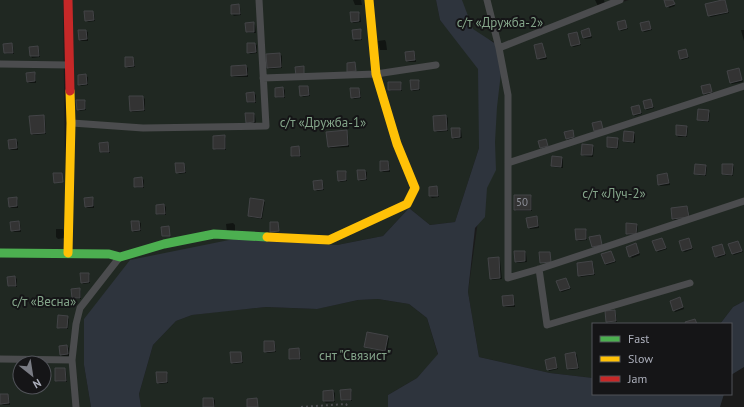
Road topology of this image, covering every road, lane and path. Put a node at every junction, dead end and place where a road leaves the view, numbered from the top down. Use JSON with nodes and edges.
{"nodes":[{"id":1,"x":68,"y":0,"type":"edge"},
{"id":2,"x":259,"y":0,"type":"edge"},
{"id":3,"x":369,"y":0,"type":"edge"},
{"id":4,"x":487,"y":0,"type":"edge"},
{"id":5,"x":620,"y":0,"type":"edge"},
{"id":6,"x":609,"y":2,"type":"edge"},
{"id":7,"x":500,"y":48,"type":"junction"},
{"id":8,"x":0,"y":64,"type":"edge"},
{"id":9,"x":69,"y":65,"type":"junction"},
{"id":10,"x":436,"y":65,"type":"dead end"},
{"id":11,"x":376,"y":74,"type":"junction"},
{"id":12,"x":263,"y":78,"type":"junction"},
{"id":13,"x":744,"y":86,"type":"edge"},
{"id":14,"x":71,"y":123,"type":"junction"},
{"id":15,"x":508,"y":163,"type":"junction"},
{"id":16,"x":744,"y":201,"type":"edge"},
{"id":17,"x":0,"y":253,"type":"edge"},
{"id":18,"x":68,"y":253,"type":"junction"},
{"id":19,"x":120,"y":257,"type":"junction"},
{"id":20,"x":539,"y":269,"type":"junction"},
{"id":21,"x":690,"y":283,"type":"dead end"},
{"id":22,"x":0,"y":359,"type":"edge"},
{"id":23,"x":72,"y":360,"type":"junction"},
{"id":24,"x":76,"y":407,"type":"edge"},
{"id":25,"x":301,"y":407,"type":"edge"},
{"id":26,"x":348,"y":407,"type":"edge"}],
"edges":[{"from":1,"to":9,"type":"street"},
{"from":2,"to":12,"type":"lane"},
{"from":3,"to":11,"type":"street"},
{"from":4,"to":7,"type":"lane"},
{"from":5,"to":6,"type":"lane"},
{"from":6,"to":7,"type":"lane"},
{"from":7,"to":15,"type":"lane"},
{"from":8,"to":9,"type":"lane"},
{"from":9,"to":14,"type":"street"},
{"from":10,"to":11,"type":"lane"},
{"from":11,"to":12,"type":"lane"},
{"from":11,"to":19,"type":"street"},
{"from":12,"to":14,"type":"lane"},
{"from":13,"to":15,"type":"lane"},
{"from":14,"to":18,"type":"street"},
{"from":15,"to":20,"type":"lane"},
{"from":16,"to":20,"type":"lane"},
{"from":17,"to":18,"type":"street"},
{"from":18,"to":19,"type":"street"},
{"from":19,"to":23,"type":"lane"},
{"from":20,"to":21,"type":"lane"},
{"from":22,"to":23,"type":"lane"},
{"from":23,"to":24,"type":"lane"},
{"from":25,"to":26,"type":"path"}]}
